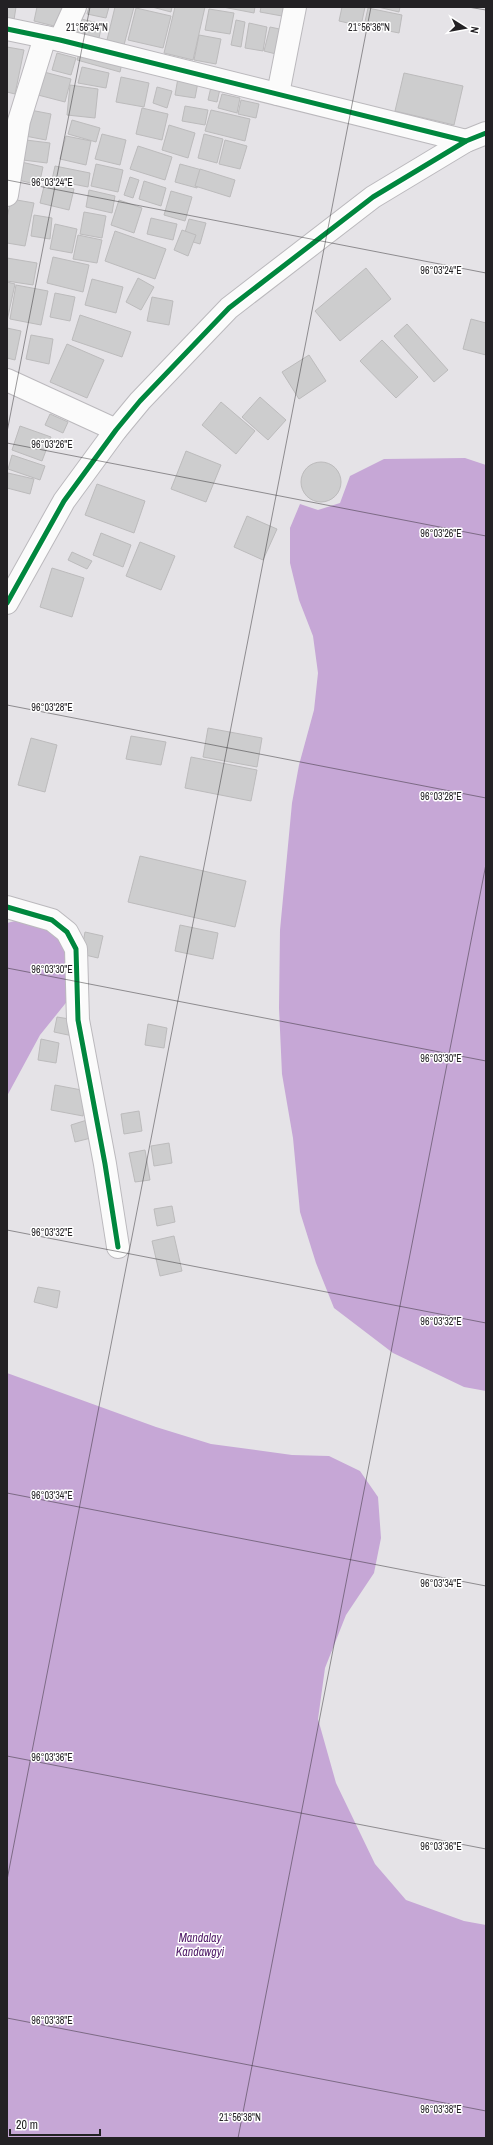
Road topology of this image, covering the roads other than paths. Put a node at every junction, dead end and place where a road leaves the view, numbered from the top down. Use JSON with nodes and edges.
{"nodes":[{"id":1,"x":74,"y":7,"type":"edge"},
{"id":2,"x":295,"y":7,"type":"edge"},
{"id":3,"x":7,"y":29,"type":"edge"},
{"id":4,"x":53,"y":38,"type":"junction"},
{"id":5,"x":278,"y":94,"type":"junction"},
{"id":6,"x":486,"y":133,"type":"edge"},
{"id":7,"x":466,"y":141,"type":"junction"},
{"id":8,"x":7,"y":195,"type":"edge"},
{"id":9,"x":7,"y":380,"type":"edge"},
{"id":10,"x":116,"y":430,"type":"junction"},
{"id":11,"x":7,"y":603,"type":"edge"},
{"id":12,"x":7,"y":907,"type":"edge"},
{"id":13,"x":118,"y":1247,"type":"dead end"}],
"edges":[{"from":1,"to":4,"type":"street"},
{"from":2,"to":5,"type":"street"},
{"from":3,"to":4,"type":"street"},
{"from":4,"to":5,"type":"street"},
{"from":4,"to":8,"type":"street"},
{"from":5,"to":7,"type":"street"},
{"from":6,"to":7,"type":"street"},
{"from":7,"to":10,"type":"street"},
{"from":9,"to":10,"type":"street"},
{"from":10,"to":11,"type":"street"},
{"from":12,"to":13,"type":"street"}]}
